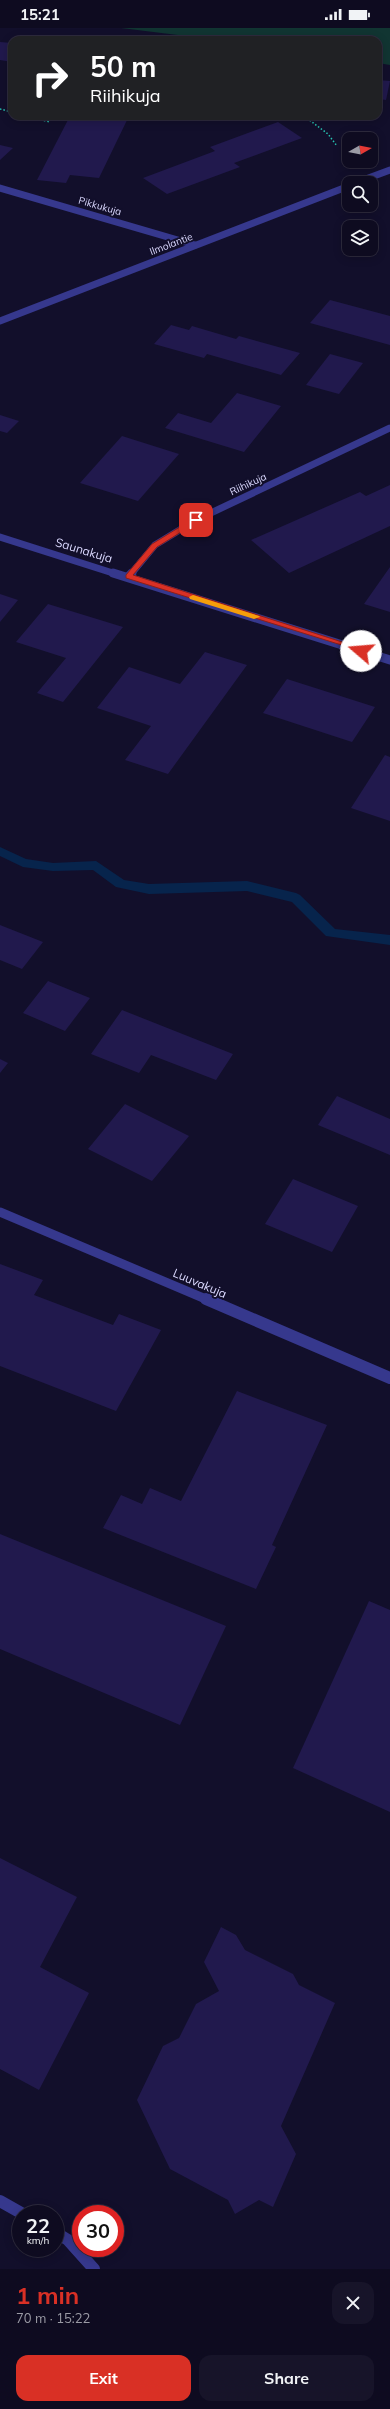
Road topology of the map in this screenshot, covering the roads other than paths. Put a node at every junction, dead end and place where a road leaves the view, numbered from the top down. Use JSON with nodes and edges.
{"nodes":[{"id":1,"x":390,"y":170,"type":"edge"},
{"id":2,"x":374,"y":176,"type":"edge"},
{"id":3,"x":0,"y":188,"type":"edge"},
{"id":4,"x":342,"y":189,"type":"edge"},
{"id":5,"x":195,"y":245,"type":"junction"},
{"id":6,"x":0,"y":321,"type":"edge"},
{"id":7,"x":390,"y":428,"type":"edge"},
{"id":8,"x":0,"y":537,"type":"edge"},
{"id":9,"x":129,"y":576,"type":"junction"},
{"id":10,"x":390,"y":660,"type":"edge"},
{"id":11,"x":0,"y":1212,"type":"edge"},
{"id":12,"x":390,"y":1378,"type":"edge"},
{"id":13,"x":0,"y":2201,"type":"edge"},
{"id":14,"x":12,"y":2208,"type":"edge"},
{"id":15,"x":64,"y":2238,"type":"edge"},
{"id":16,"x":94,"y":2269,"type":"edge"}],
"edges":[{"from":1,"to":2,"type":"street"},
{"from":3,"to":5,"type":"street","name":"Pikkukuja"},
{"from":4,"to":5,"type":"street","name":"Ilmolantie"},
{"from":5,"to":6,"type":"street","name":"Ilmolantie"},
{"from":7,"to":9,"type":"street","name":"Riihikuja"},
{"from":8,"to":9,"type":"street","name":"Saunakuja"},
{"from":9,"to":10,"type":"street","name":"Saunakuja"},
{"from":11,"to":12,"type":"street","name":"Luuvakuja"},
{"from":13,"to":14,"type":"street"},
{"from":15,"to":16,"type":"street"}]}
